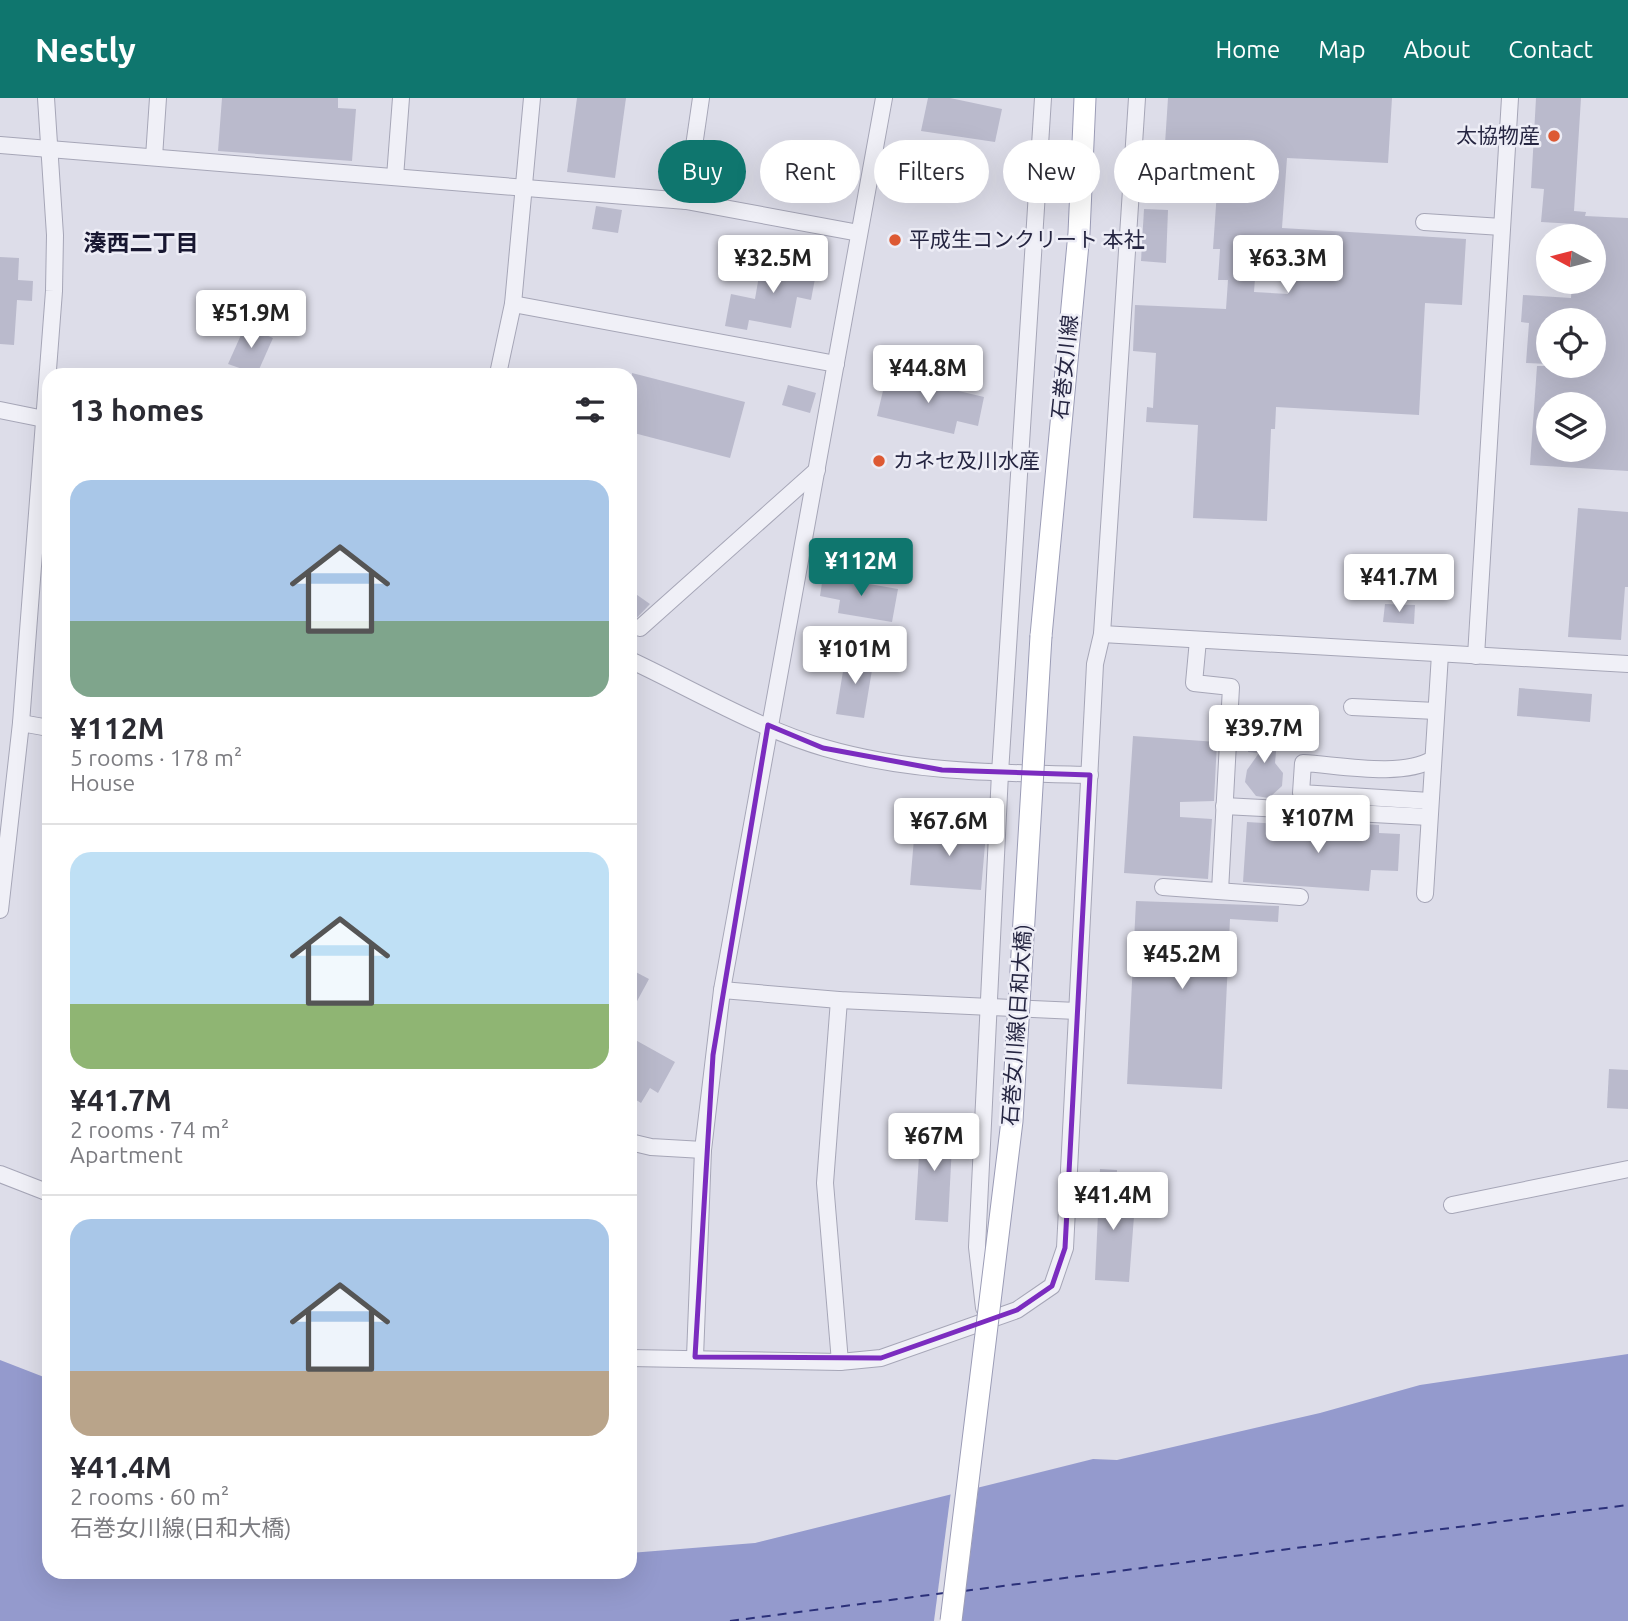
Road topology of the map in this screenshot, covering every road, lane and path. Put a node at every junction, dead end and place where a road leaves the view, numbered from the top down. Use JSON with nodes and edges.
{"nodes":[{"id":1,"x":46,"y":98,"type":"edge"},
{"id":2,"x":158,"y":98,"type":"edge"},
{"id":3,"x":401,"y":98,"type":"edge"},
{"id":4,"x":532,"y":98,"type":"edge"},
{"id":5,"x":701,"y":98,"type":"edge"},
{"id":6,"x":884,"y":98,"type":"edge"},
{"id":7,"x":1043,"y":98,"type":"edge"},
{"id":8,"x":1085,"y":98,"type":"edge"},
{"id":9,"x":1136,"y":98,"type":"edge"},
{"id":10,"x":1510,"y":98,"type":"edge"},
{"id":11,"x":695,"y":140,"type":"edge"},
{"id":12,"x":0,"y":145,"type":"edge"},
{"id":13,"x":48,"y":148,"type":"junction"},
{"id":14,"x":154,"y":157,"type":"junction"},
{"id":15,"x":395,"y":177,"type":"junction"},
{"id":16,"x":524,"y":186,"type":"junction"},
{"id":17,"x":658,"y":198,"type":"edge"},
{"id":18,"x":697,"y":203,"type":"edge"},
{"id":19,"x":1424,"y":222,"type":"dead end"},
{"id":20,"x":1502,"y":227,"type":"junction"},
{"id":21,"x":859,"y":233,"type":"junction"},
{"id":22,"x":513,"y":304,"type":"junction"},
{"id":23,"x":836,"y":364,"type":"junction"},
{"id":24,"x":49,"y":368,"type":"edge"},
{"id":25,"x":499,"y":368,"type":"edge"},
{"id":26,"x":0,"y":410,"type":"edge"},
{"id":27,"x":42,"y":418,"type":"edge"},
{"id":28,"x":817,"y":470,"type":"junction"},
{"id":29,"x":42,"y":477,"type":"edge"},
{"id":30,"x":640,"y":628,"type":"dead end"},
{"id":31,"x":1102,"y":634,"type":"junction"},
{"id":32,"x":1041,"y":636,"type":"joint"},
{"id":33,"x":1198,"y":640,"type":"junction"},
{"id":34,"x":1440,"y":654,"type":"junction"},
{"id":35,"x":1476,"y":656,"type":"junction"},
{"id":36,"x":637,"y":663,"type":"edge"},
{"id":37,"x":1628,"y":664,"type":"edge"},
{"id":38,"x":1352,"y":707,"type":"dead end"},
{"id":39,"x":1436,"y":711,"type":"junction"},
{"id":40,"x":21,"y":723,"type":"junction"},
{"id":41,"x":768,"y":726,"type":"junction"},
{"id":42,"x":42,"y":727,"type":"edge"},
{"id":43,"x":1433,"y":760,"type":"junction"},
{"id":44,"x":1000,"y":773,"type":"junction"},
{"id":45,"x":1090,"y":775,"type":"junction"},
{"id":46,"x":1224,"y":806,"type":"junction"},
{"id":47,"x":1430,"y":809,"type":"junction"},
{"id":48,"x":1163,"y":887,"type":"dead end"},
{"id":49,"x":1220,"y":891,"type":"junction"},
{"id":50,"x":1425,"y":894,"type":"dead end"},
{"id":51,"x":1300,"y":897,"type":"dead end"},
{"id":52,"x":0,"y":908,"type":"edge"},
{"id":53,"x":722,"y":990,"type":"junction"},
{"id":54,"x":839,"y":1000,"type":"junction"},
{"id":55,"x":989,"y":1007,"type":"junction"},
{"id":56,"x":1077,"y":1011,"type":"junction"},
{"id":57,"x":637,"y":1144,"type":"edge"},
{"id":58,"x":703,"y":1150,"type":"junction"},
{"id":59,"x":1628,"y":1169,"type":"edge"},
{"id":60,"x":0,"y":1174,"type":"edge"},
{"id":61,"x":42,"y":1190,"type":"edge"},
{"id":62,"x":1452,"y":1205,"type":"dead end"},
{"id":63,"x":985,"y":1321,"type":"junction"},
{"id":64,"x":695,"y":1357,"type":"junction"},
{"id":65,"x":637,"y":1358,"type":"edge"},
{"id":66,"x":840,"y":1362,"type":"junction"},
{"id":67,"x":951,"y":1621,"type":"edge"}],
"edges":[{"from":1,"to":13,"type":"street"},
{"from":2,"to":14,"type":"street"},
{"from":3,"to":15,"type":"street"},
{"from":4,"to":16,"type":"street"},
{"from":5,"to":11,"type":"street"},
{"from":6,"to":21,"type":"street"},
{"from":7,"to":44,"type":"street"},
{"from":8,"to":32,"type":"main road","name":"石巻女川線"},
{"from":9,"to":31,"type":"street"},
{"from":10,"to":20,"type":"street"},
{"from":12,"to":13,"type":"street"},
{"from":13,"to":14,"type":"street"},
{"from":13,"to":24,"type":"street"},
{"from":14,"to":15,"type":"street"},
{"from":15,"to":16,"type":"street"},
{"from":16,"to":17,"type":"street"},
{"from":16,"to":22,"type":"street"},
{"from":18,"to":21,"type":"street"},
{"from":19,"to":20,"type":"street"},
{"from":20,"to":35,"type":"street"},
{"from":21,"to":23,"type":"street"},
{"from":22,"to":23,"type":"street"},
{"from":22,"to":25,"type":"street"},
{"from":23,"to":28,"type":"street"},
{"from":26,"to":27,"type":"street"},
{"from":28,"to":30,"type":"street"},
{"from":28,"to":41,"type":"street"},
{"from":29,"to":40,"type":"street"},
{"from":31,"to":33,"type":"street"},
{"from":31,"to":45,"type":"street"},
{"from":32,"to":67,"type":"main road","name":"石巻女川線(日和大橋)","bridge":true},
{"from":33,"to":34,"type":"street"},
{"from":33,"to":46,"type":"street"},
{"from":34,"to":35,"type":"street"},
{"from":34,"to":39,"type":"street"},
{"from":35,"to":37,"type":"street"},
{"from":36,"to":41,"type":"street"},
{"from":38,"to":39,"type":"street"},
{"from":39,"to":43,"type":"street"},
{"from":40,"to":42,"type":"street"},
{"from":40,"to":52,"type":"street"},
{"from":41,"to":44,"type":"street"},
{"from":41,"to":53,"type":"street"},
{"from":43,"to":47,"type":"street"},
{"from":43,"to":47,"type":"street"},
{"from":44,"to":45,"type":"street"},
{"from":44,"to":55,"type":"street"},
{"from":45,"to":56,"type":"street"},
{"from":46,"to":47,"type":"street"},
{"from":46,"to":49,"type":"street"},
{"from":47,"to":50,"type":"street"},
{"from":48,"to":49,"type":"street"},
{"from":49,"to":51,"type":"street"},
{"from":53,"to":54,"type":"street"},
{"from":53,"to":58,"type":"street"},
{"from":54,"to":55,"type":"street"},
{"from":54,"to":66,"type":"street"},
{"from":55,"to":56,"type":"street"},
{"from":55,"to":63,"type":"street"},
{"from":56,"to":63,"type":"street"},
{"from":57,"to":58,"type":"street"},
{"from":58,"to":64,"type":"street"},
{"from":59,"to":62,"type":"street"},
{"from":60,"to":61,"type":"street"},
{"from":63,"to":66,"type":"street"},
{"from":64,"to":65,"type":"street"},
{"from":64,"to":66,"type":"street"}]}
